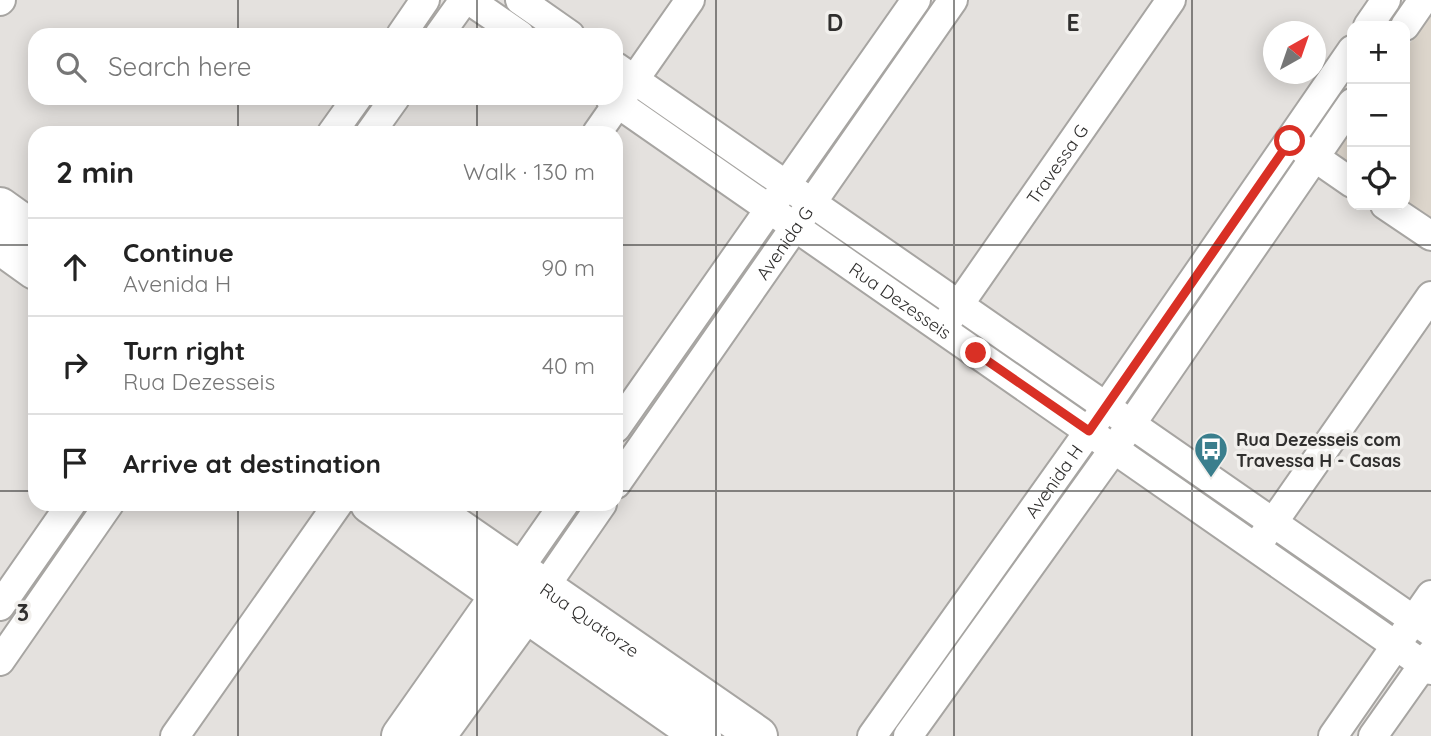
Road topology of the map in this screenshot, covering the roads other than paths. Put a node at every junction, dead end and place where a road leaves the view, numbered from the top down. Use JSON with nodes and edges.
{"nodes":[{"id":1,"x":425,"y":0,"type":"edge"},
{"id":2,"x":464,"y":0,"type":"edge"},
{"id":3,"x":470,"y":0,"type":"edge"},
{"id":4,"x":520,"y":0,"type":"edge"},
{"id":5,"x":690,"y":0,"type":"edge"},
{"id":6,"x":916,"y":0,"type":"edge"},
{"id":7,"x":953,"y":0,"type":"edge"},
{"id":8,"x":1171,"y":0,"type":"edge"},
{"id":9,"x":1386,"y":0,"type":"edge"},
{"id":10,"x":1423,"y":0,"type":"edge"},
{"id":11,"x":1371,"y":21,"type":"edge"},
{"id":12,"x":1408,"y":21,"type":"edge"},
{"id":13,"x":406,"y":28,"type":"edge"},
{"id":14,"x":444,"y":28,"type":"edge"},
{"id":15,"x":510,"y":28,"type":"edge"},
{"id":16,"x":560,"y":28,"type":"edge"},
{"id":17,"x":1347,"y":57,"type":"edge"},
{"id":18,"x":625,"y":73,"type":"edge"},
{"id":19,"x":352,"y":105,"type":"edge"},
{"id":20,"x":390,"y":105,"type":"edge"},
{"id":21,"x":612,"y":105,"type":"edge"},
{"id":22,"x":620,"y":105,"type":"edge"},
{"id":23,"x":1347,"y":110,"type":"edge"},
{"id":24,"x":337,"y":126,"type":"edge"},
{"id":25,"x":375,"y":126,"type":"edge"},
{"id":26,"x":601,"y":126,"type":"edge"},
{"id":27,"x":1290,"y":141,"type":"junction"},
{"id":28,"x":1315,"y":158,"type":"junction"},
{"id":29,"x":1347,"y":180,"type":"edge"},
{"id":30,"x":786,"y":184,"type":"junction"},
{"id":31,"x":812,"y":203,"type":"junction"},
{"id":32,"x":0,"y":207,"type":"edge"},
{"id":33,"x":768,"y":207,"type":"junction"},
{"id":34,"x":1392,"y":210,"type":"edge"},
{"id":35,"x":28,"y":227,"type":"edge"},
{"id":36,"x":794,"y":228,"type":"junction"},
{"id":37,"x":1431,"y":236,"type":"edge"},
{"id":38,"x":0,"y":245,"type":"edge"},
{"id":39,"x":28,"y":265,"type":"edge"},
{"id":40,"x":1431,"y":296,"type":"edge"},
{"id":41,"x":959,"y":304,"type":"junction"},
{"id":42,"x":684,"y":329,"type":"junction"},
{"id":43,"x":942,"y":329,"type":"junction"},
{"id":44,"x":712,"y":346,"type":"junction"},
{"id":45,"x":1104,"y":406,"type":"junction"},
{"id":46,"x":623,"y":418,"type":"edge"},
{"id":47,"x":1130,"y":424,"type":"junction"},
{"id":48,"x":1089,"y":431,"type":"junction"},
{"id":49,"x":1114,"y":449,"type":"junction"},
{"id":50,"x":623,"y":474,"type":"edge"},
{"id":51,"x":66,"y":511,"type":"edge"},
{"id":52,"x":104,"y":511,"type":"edge"},
{"id":53,"x":333,"y":511,"type":"edge"},
{"id":54,"x":382,"y":511,"type":"edge"},
{"id":55,"x":432,"y":511,"type":"edge"},
{"id":56,"x":561,"y":511,"type":"edge"},
{"id":57,"x":596,"y":511,"type":"edge"},
{"id":58,"x":1273,"y":523,"type":"junction"},
{"id":59,"x":1255,"y":547,"type":"junction"},
{"id":60,"x":522,"y":591,"type":"junction"},
{"id":61,"x":1431,"y":595,"type":"edge"},
{"id":62,"x":0,"y":606,"type":"edge"},
{"id":63,"x":1422,"y":626,"type":"edge"},
{"id":64,"x":1396,"y":645,"type":"junction"},
{"id":65,"x":0,"y":662,"type":"edge"},
{"id":66,"x":1428,"y":663,"type":"edge"},
{"id":67,"x":174,"y":736,"type":"edge"},
{"id":68,"x":401,"y":736,"type":"edge"},
{"id":69,"x":436,"y":736,"type":"edge"},
{"id":70,"x":702,"y":736,"type":"edge"},
{"id":71,"x":758,"y":736,"type":"edge"},
{"id":72,"x":872,"y":736,"type":"edge"},
{"id":73,"x":908,"y":736,"type":"edge"},
{"id":74,"x":1333,"y":736,"type":"edge"},
{"id":75,"x":1373,"y":736,"type":"edge"}],
"edges":[{"from":1,"to":13,"type":"street"},
{"from":2,"to":14,"type":"street"},
{"from":3,"to":15,"type":"street"},
{"from":4,"to":16,"type":"street"},
{"from":5,"to":18,"type":"street"},
{"from":6,"to":30,"type":"street","name":"Avenida G"},
{"from":7,"to":31,"type":"street","name":"Avenida G"},
{"from":8,"to":41,"type":"street","name":"Travessa G"},
{"from":9,"to":11,"type":"street"},
{"from":10,"to":12,"type":"street"},
{"from":17,"to":27,"type":"street","name":"Avenida H"},
{"from":18,"to":30,"type":"street","name":"Rua Dezesseis"},
{"from":19,"to":24,"type":"street"},
{"from":20,"to":25,"type":"street"},
{"from":21,"to":26,"type":"street"},
{"from":22,"to":33,"type":"street","name":"Rua Dezesseis"},
{"from":23,"to":28,"type":"street","name":"Avenida H"},
{"from":27,"to":28,"type":"street"},
{"from":27,"to":45,"type":"street","name":"Avenida H"},
{"from":28,"to":29,"type":"street"},
{"from":28,"to":47,"type":"street","name":"Avenida H"},
{"from":30,"to":31,"type":"street","name":"Rua Dezesseis"},
{"from":30,"to":33,"type":"street","name":"Avenida G"},
{"from":31,"to":36,"type":"street","name":"Avenida G"},
{"from":31,"to":41,"type":"street","name":"Rua Dezesseis"},
{"from":32,"to":35,"type":"street"},
{"from":33,"to":36,"type":"street","name":"Rua Dezesseis"},
{"from":33,"to":42,"type":"street","name":"Avenida G"},
{"from":34,"to":37,"type":"street"},
{"from":36,"to":43,"type":"street","name":"Rua Dezesseis"},
{"from":36,"to":44,"type":"street","name":"Avenida G"},
{"from":38,"to":39,"type":"street"},
{"from":40,"to":58,"type":"street"},
{"from":41,"to":43,"type":"street","name":"Travessa G"},
{"from":41,"to":45,"type":"street","name":"Rua Dezesseis"},
{"from":42,"to":44,"type":"street"},
{"from":42,"to":46,"type":"street","name":"Avenida G"},
{"from":43,"to":48,"type":"street","name":"Rua Dezesseis"},
{"from":44,"to":50,"type":"street","name":"Avenida G"},
{"from":45,"to":47,"type":"street","name":"Rua Dezesseis"},
{"from":45,"to":48,"type":"street","name":"Avenida H"},
{"from":47,"to":49,"type":"street","name":"Avenida H"},
{"from":47,"to":58,"type":"street","name":"Rua Dezesseis"},
{"from":48,"to":49,"type":"street","name":"Rua Dezesseis"},
{"from":48,"to":72,"type":"street","name":"Avenida H"},
{"from":49,"to":59,"type":"street","name":"Rua Dezesseis"},
{"from":49,"to":73,"type":"street","name":"Avenida H"},
{"from":51,"to":62,"type":"street"},
{"from":52,"to":65,"type":"street"},
{"from":53,"to":67,"type":"street"},
{"from":54,"to":60,"type":"street","name":"Rua Quatorze"},
{"from":55,"to":60,"type":"street","name":"Rua Quatorze"},
{"from":56,"to":60,"type":"street"},
{"from":57,"to":60,"type":"street"},
{"from":58,"to":59,"type":"street"},
{"from":58,"to":63,"type":"street","name":"Rua Dezesseis"},
{"from":59,"to":64,"type":"street","name":"Rua Dezesseis"},
{"from":60,"to":68,"type":"street"},
{"from":60,"to":69,"type":"street"},
{"from":60,"to":70,"type":"street","name":"Rua Quatorze"},
{"from":60,"to":71,"type":"street","name":"Rua Quatorze"},
{"from":61,"to":63,"type":"street"},
{"from":63,"to":64,"type":"street"},
{"from":64,"to":66,"type":"street","name":"Rua Dezesseis"},
{"from":64,"to":74,"type":"street"},
{"from":66,"to":75,"type":"street"}]}
